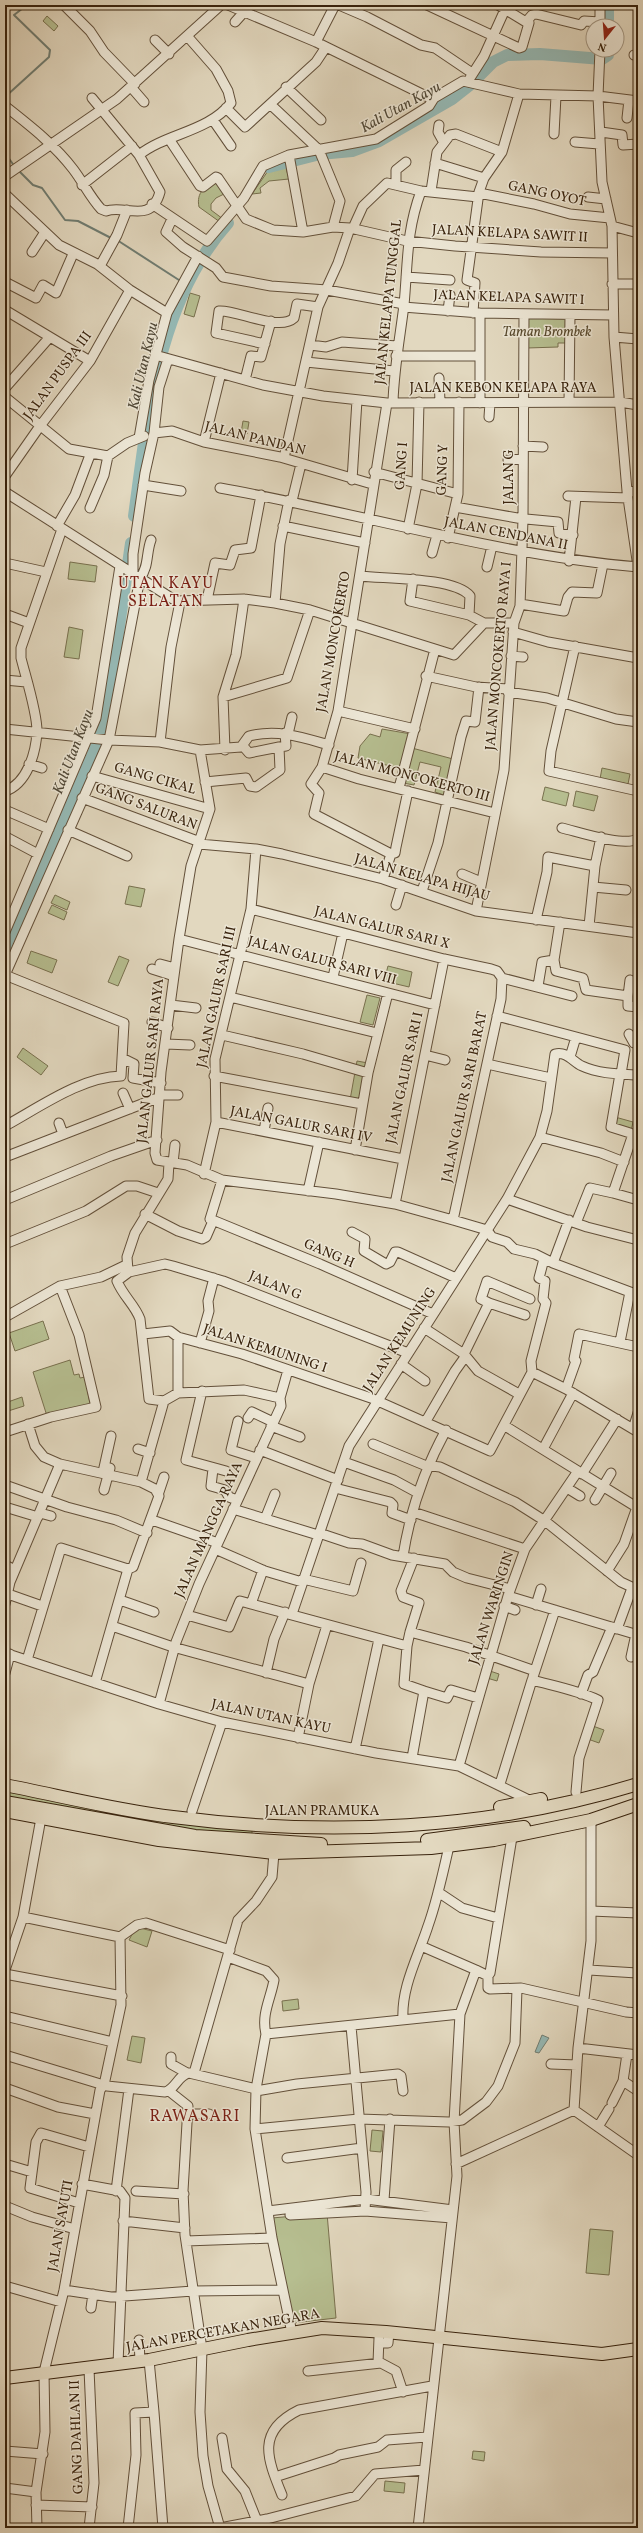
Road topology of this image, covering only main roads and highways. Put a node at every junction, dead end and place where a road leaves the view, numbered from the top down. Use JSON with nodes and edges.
{"nodes":[{"id":1,"x":638,"y":1776,"type":"edge"},
{"id":2,"x":5,"y":1778,"type":"edge"},
{"id":3,"x":638,"y":1784,"type":"edge"},
{"id":4,"x":5,"y":1785,"type":"edge"},
{"id":5,"x":5,"y":1802,"type":"edge"},
{"id":6,"x":633,"y":1805,"type":"edge"},
{"id":7,"x":5,"y":1811,"type":"edge"},
{"id":8,"x":165,"y":1816,"type":"junction"},
{"id":9,"x":249,"y":1817,"type":"junction"},
{"id":10,"x":233,"y":1824,"type":"junction"},
{"id":11,"x":164,"y":1831,"type":"junction"},
{"id":12,"x":361,"y":1843,"type":"junction"},
{"id":13,"x":318,"y":1844,"type":"junction"},
{"id":14,"x":376,"y":1850,"type":"junction"},
{"id":15,"x":332,"y":1851,"type":"junction"},
{"id":16,"x":638,"y":2349,"type":"edge"},
{"id":17,"x":5,"y":2378,"type":"edge"}],
"edges":[{"from":1,"to":9,"type":"main road","name":"JALAN PRAMUKA"},
{"from":2,"to":9,"type":"main road","name":"JALAN PRAMUKA"},
{"from":3,"to":10,"type":"main road","name":"JALAN PRAMUKA"},
{"from":4,"to":8,"type":"main road","name":"JALAN PRAMUKA"},
{"from":5,"to":11,"type":"main road"},
{"from":6,"to":12,"type":"main road"},
{"from":6,"to":14,"type":"main road"},
{"from":7,"to":15,"type":"main road"},
{"from":8,"to":10,"type":"main road","name":"JALAN PRAMUKA"},
{"from":8,"to":11,"type":"main road"},
{"from":9,"to":10,"type":"main road"},
{"from":11,"to":13,"type":"main road"},
{"from":12,"to":13,"type":"main road"},
{"from":12,"to":14,"type":"main road"},
{"from":13,"to":15,"type":"main road"},
{"from":14,"to":15,"type":"main road"},
{"from":16,"to":17,"type":"main road","name":"JALAN PERCETAKAN NEGARA"}]}
